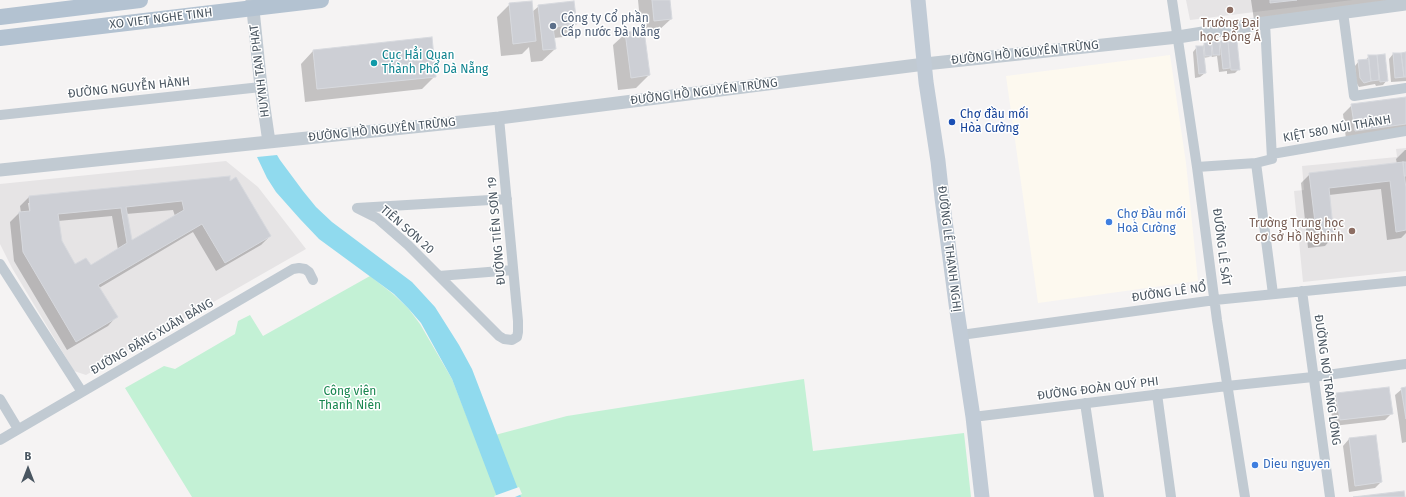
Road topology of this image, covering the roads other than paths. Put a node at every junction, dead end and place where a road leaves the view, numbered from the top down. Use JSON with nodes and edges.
{"nodes":[{"id":1,"x":140,"y":0,"type":"edge"},
{"id":2,"x":321,"y":0,"type":"edge"},
{"id":3,"x":918,"y":0,"type":"edge"},
{"id":4,"x":1172,"y":0,"type":"edge"},
{"id":5,"x":252,"y":4,"type":"edge"},
{"id":6,"x":1406,"y":4,"type":"edge"},
{"id":7,"x":1343,"y":12,"type":"junction"},
{"id":8,"x":0,"y":17,"type":"edge"},
{"id":9,"x":1265,"y":23,"type":"junction"},
{"id":10,"x":1178,"y":37,"type":"junction"},
{"id":11,"x":0,"y":38,"type":"edge"},
{"id":12,"x":925,"y":64,"type":"junction"},
{"id":13,"x":261,"y":87,"type":"junction"},
{"id":14,"x":1406,"y":88,"type":"edge"},
{"id":15,"x":0,"y":115,"type":"edge"},
{"id":16,"x":499,"y":118,"type":"junction"},
{"id":17,"x":1406,"y":131,"type":"edge"},
{"id":18,"x":269,"y":142,"type":"junction"},
{"id":19,"x":1272,"y":154,"type":"junction"},
{"id":20,"x":1256,"y":164,"type":"junction"},
{"id":21,"x":1197,"y":167,"type":"junction"},
{"id":22,"x":0,"y":170,"type":"edge"},
{"id":23,"x":507,"y":199,"type":"junction"},
{"id":24,"x":0,"y":264,"type":"edge"},
{"id":25,"x":513,"y":270,"type":"junction"},
{"id":26,"x":439,"y":276,"type":"junction"},
{"id":27,"x":313,"y":280,"type":"dead end"},
{"id":28,"x":1406,"y":281,"type":"edge"},
{"id":29,"x":1302,"y":291,"type":"junction"},
{"id":30,"x":1273,"y":294,"type":"junction"},
{"id":31,"x":1214,"y":300,"type":"junction"},
{"id":32,"x":961,"y":335,"type":"junction"},
{"id":33,"x":512,"y":340,"type":"joint"},
{"id":34,"x":1406,"y":364,"type":"edge"},
{"id":35,"x":1313,"y":377,"type":"junction"},
{"id":36,"x":1227,"y":386,"type":"junction"},
{"id":37,"x":82,"y":392,"type":"junction"},
{"id":38,"x":1158,"y":394,"type":"junction"},
{"id":39,"x":0,"y":399,"type":"edge"},
{"id":40,"x":1085,"y":403,"type":"junction"},
{"id":41,"x":973,"y":417,"type":"junction"},
{"id":42,"x":18,"y":429,"type":"junction"},
{"id":43,"x":0,"y":440,"type":"edge"},
{"id":44,"x":982,"y":497,"type":"edge"},
{"id":45,"x":1099,"y":497,"type":"edge"},
{"id":46,"x":1171,"y":497,"type":"edge"},
{"id":47,"x":1245,"y":497,"type":"edge"},
{"id":48,"x":1330,"y":497,"type":"edge"}],
"edges":[{"from":1,"to":8,"type":"main road","name":"XO VIET NGHE TINH"},
{"from":2,"to":5,"type":"main road","name":"XO VIET NGHE TINH"},
{"from":3,"to":12,"type":"main road","name":"ĐƯỜNG LÊ THANH NGHỊ"},
{"from":4,"to":10,"type":"street","name":"ĐƯỜNG LÊ SÁT"},
{"from":5,"to":11,"type":"main road","name":"XO VIET NGHE TINH"},
{"from":5,"to":13,"type":"street","name":"HUYNH TAN PHAT"},
{"from":6,"to":7,"type":"street","name":"ĐƯỜNG HỒ NGUYÊN TRỪNG"},
{"from":7,"to":9,"type":"street","name":"ĐƯỜNG HỒ NGUYÊN TRỪNG"},
{"from":7,"to":14,"type":"street"},
{"from":9,"to":10,"type":"street","name":"ĐƯỜNG HỒ NGUYÊN TRỪNG"},
{"from":9,"to":19,"type":"street"},
{"from":10,"to":12,"type":"street","name":"ĐƯỜNG HỒ NGUYÊN TRỪNG"},
{"from":10,"to":21,"type":"street","name":"ĐƯỜNG LÊ SÁT"},
{"from":12,"to":16,"type":"street","name":"ĐƯỜNG HỒ NGUYÊN TRỪNG"},
{"from":12,"to":32,"type":"main road","name":"ĐƯỜNG LÊ THANH NGHỊ"},
{"from":13,"to":15,"type":"street","name":"ĐƯỜNG NGUYỄN HÀNH"},
{"from":13,"to":18,"type":"street","name":"HUYNH TAN PHAT"},
{"from":16,"to":18,"type":"street","name":"ĐƯỜNG HỒ NGUYÊN TRỪNG"},
{"from":16,"to":23,"type":"street","name":"ĐƯỜNG TIÊN SƠN 19"},
{"from":17,"to":19,"type":"street","name":"KIỆT 580 NÚI THÀNH"},
{"from":18,"to":22,"type":"street","name":"ĐƯỜNG HỒ NGUYÊN TRỪNG"},
{"from":19,"to":20,"type":"street"},
{"from":20,"to":21,"type":"street"},
{"from":20,"to":30,"type":"street"},
{"from":21,"to":31,"type":"street","name":"ĐƯỜNG LÊ SÁT"},
{"from":23,"to":25,"type":"street","name":"ĐƯỜNG TIÊN SƠN 19"},
{"from":23,"to":26,"type":"street","name":"TIÊN SƠN 20"},
{"from":24,"to":37,"type":"street"},
{"from":25,"to":26,"type":"street"},
{"from":25,"to":33,"type":"street","name":"ĐƯỜNG TIÊN SƠN 19"},
{"from":26,"to":33,"type":"street","name":"TIÊN SƠN 20"},
{"from":27,"to":37,"type":"street","name":"ĐƯỜNG ĐẶNG XUÂN BẢNG"},
{"from":28,"to":29,"type":"street","name":"ĐƯỜNG LÊ NỔ"},
{"from":29,"to":30,"type":"street","name":"ĐƯỜNG LÊ NỔ"},
{"from":29,"to":35,"type":"street","name":"ĐƯỜNG NƠ TRANG LƠNG"},
{"from":30,"to":31,"type":"street","name":"ĐƯỜNG LÊ NỔ"},
{"from":31,"to":32,"type":"street","name":"ĐƯỜNG LÊ NỔ"},
{"from":31,"to":36,"type":"street","name":"ĐƯỜNG LÊ SÁT"},
{"from":32,"to":41,"type":"main road","name":"ĐƯỜNG LÊ THANH NGHỊ"},
{"from":34,"to":35,"type":"street","name":"ĐƯỜNG ĐOÀN QUÝ PHI"},
{"from":35,"to":36,"type":"street","name":"ĐƯỜNG ĐOÀN QUÝ PHI"},
{"from":35,"to":48,"type":"street","name":"ĐƯỜNG NƠ TRANG LƠNG"},
{"from":36,"to":38,"type":"street","name":"ĐƯỜNG ĐOÀN QUÝ PHI"},
{"from":36,"to":47,"type":"street","name":"ĐƯỜNG LÊ SÁT"},
{"from":37,"to":42,"type":"street","name":"ĐƯỜNG ĐẶNG XUÂN BẢNG"},
{"from":38,"to":40,"type":"street","name":"ĐƯỜNG ĐOÀN QUÝ PHI"},
{"from":38,"to":46,"type":"street"},
{"from":39,"to":42,"type":"street"},
{"from":40,"to":41,"type":"street","name":"ĐƯỜNG ĐOÀN QUÝ PHI"},
{"from":40,"to":45,"type":"street"},
{"from":41,"to":44,"type":"main road","name":"ĐƯỜNG LÊ THANH NGHỊ"},
{"from":42,"to":43,"type":"street","name":"ĐƯỜNG ĐẶNG XUÂN BẢNG"}]}
